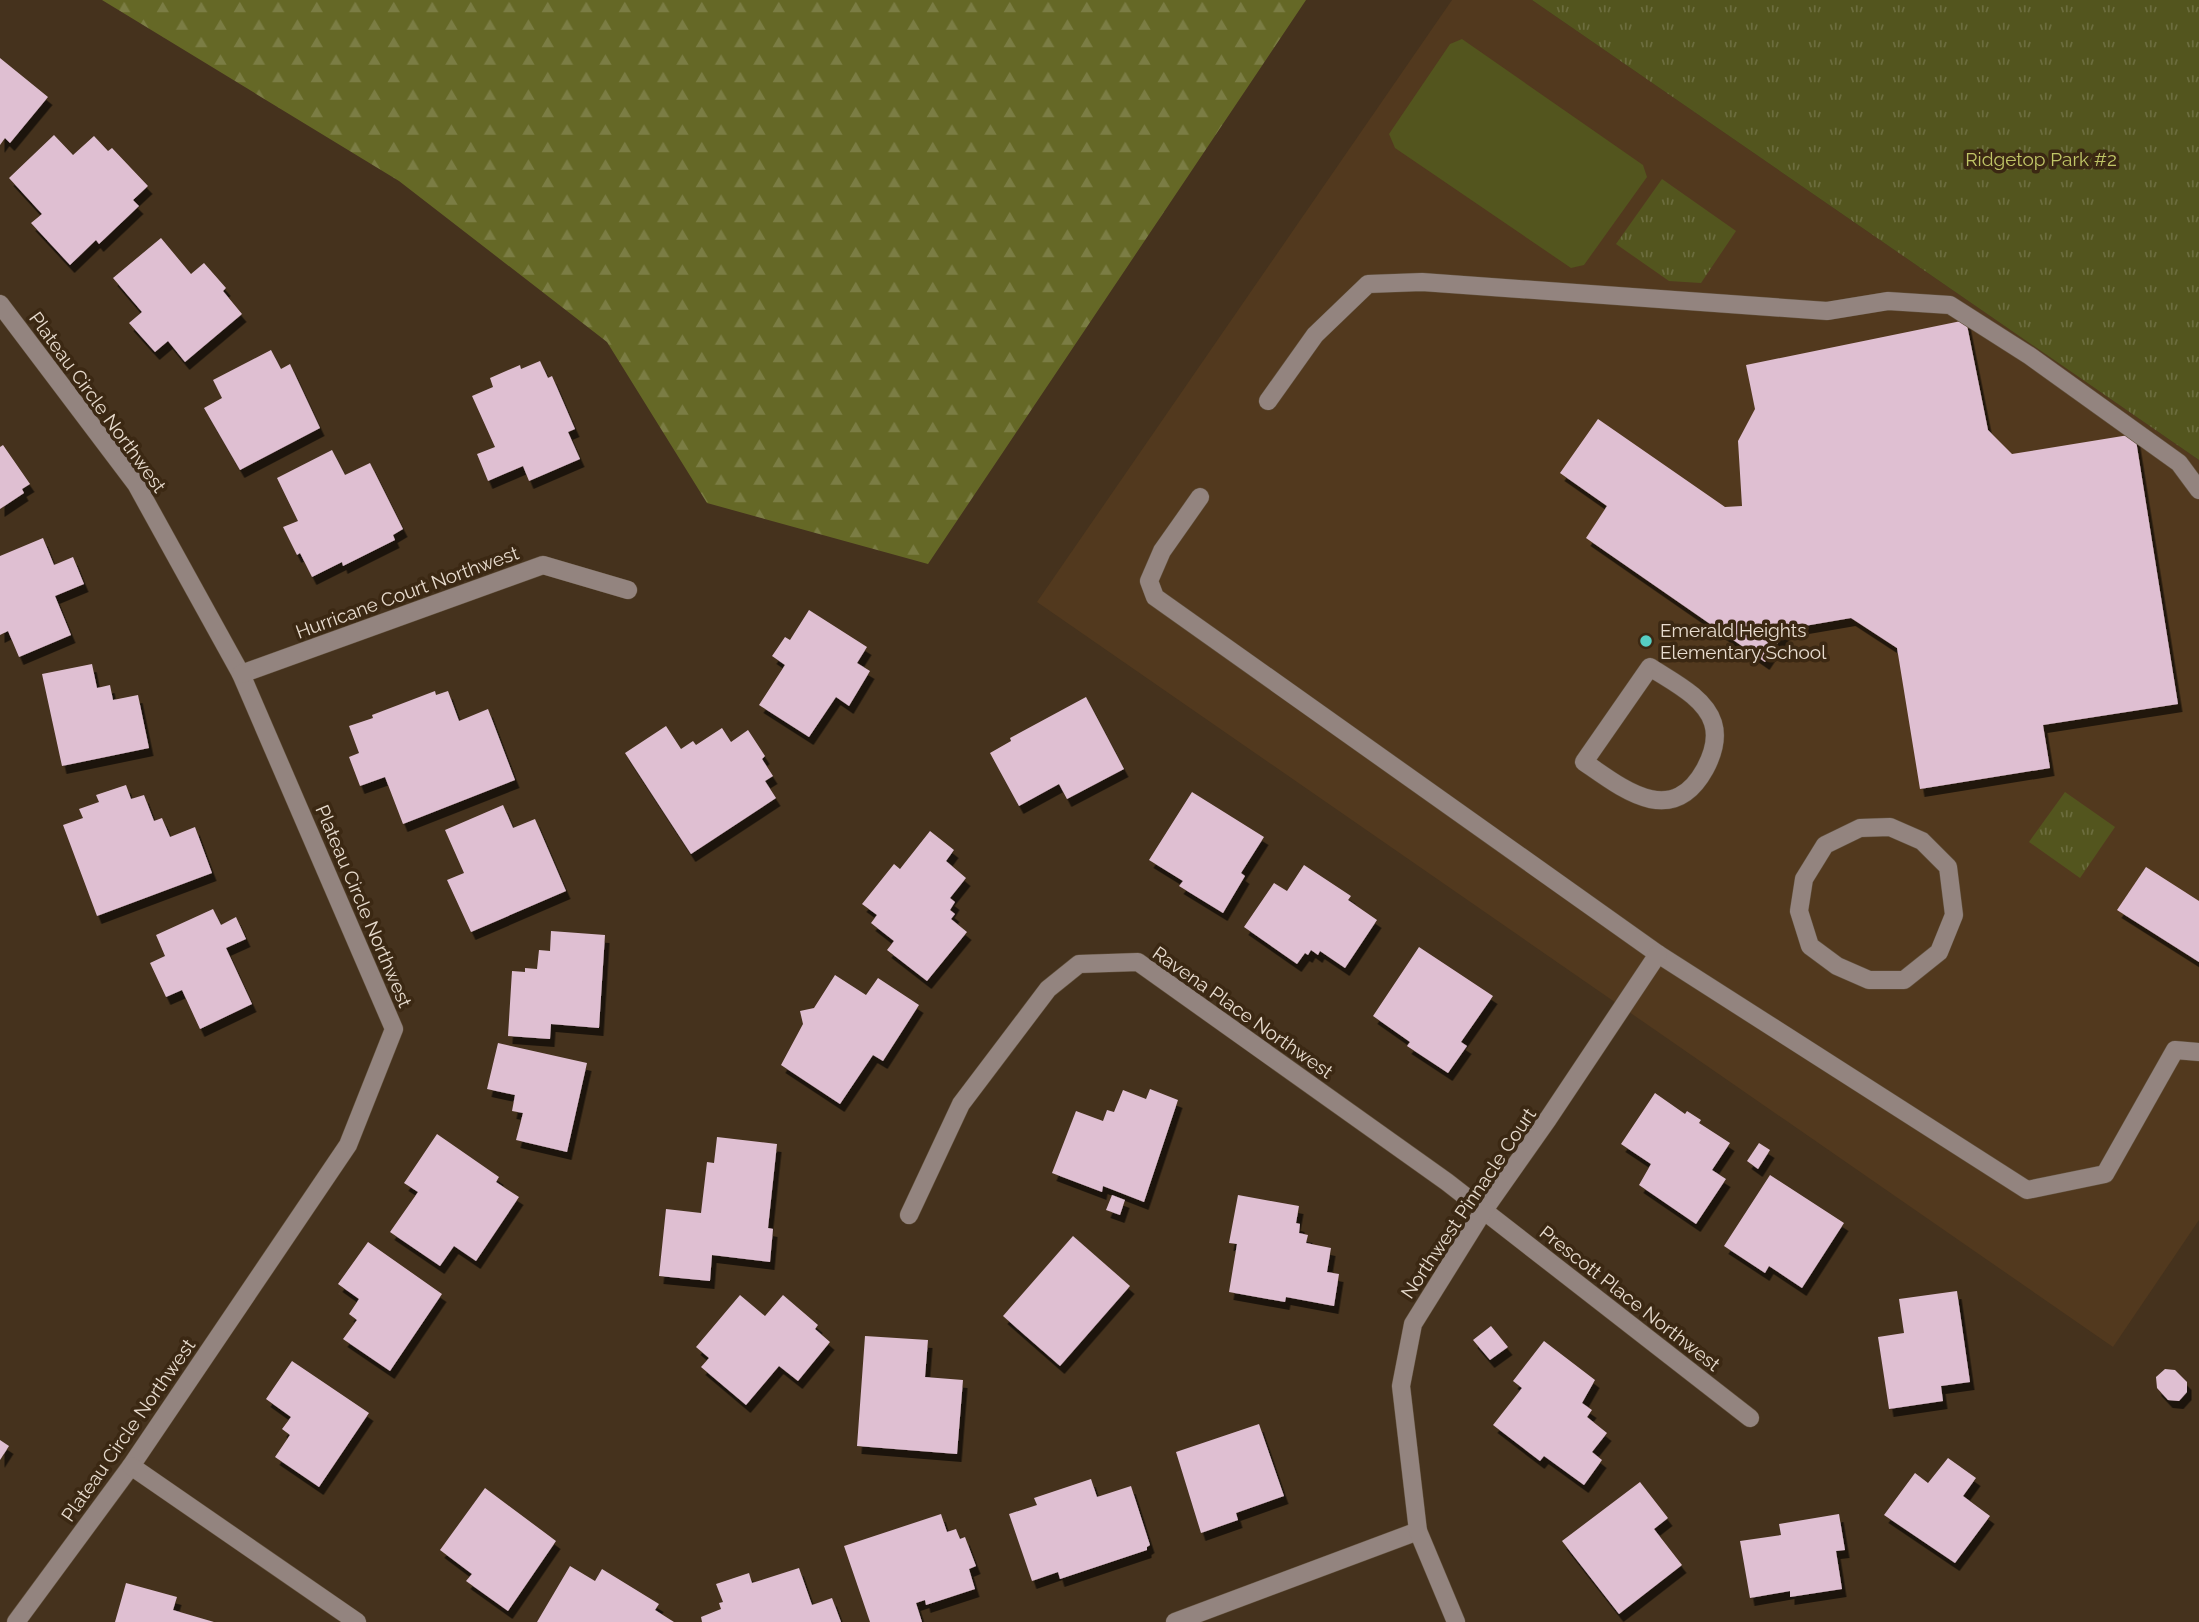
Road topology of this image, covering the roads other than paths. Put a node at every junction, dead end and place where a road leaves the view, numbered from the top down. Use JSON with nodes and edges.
{"nodes":[{"id":1,"x":0,"y":304,"type":"edge"},
{"id":2,"x":1268,"y":401,"type":"dead end"},
{"id":3,"x":2199,"y":490,"type":"edge"},
{"id":4,"x":1200,"y":497,"type":"dead end"},
{"id":5,"x":628,"y":590,"type":"dead end"},
{"id":6,"x":1650,"y":667,"type":"joint"},
{"id":7,"x":241,"y":674,"type":"junction"},
{"id":8,"x":1948,"y":867,"type":"joint"},
{"id":9,"x":1658,"y":954,"type":"junction"},
{"id":10,"x":2199,"y":1052,"type":"edge"},
{"id":11,"x":1484,"y":1210,"type":"junction"},
{"id":12,"x":909,"y":1215,"type":"dead end"},
{"id":13,"x":1750,"y":1419,"type":"dead end"},
{"id":14,"x":131,"y":1466,"type":"junction"},
{"id":15,"x":1418,"y":1531,"type":"junction"},
{"id":16,"x":16,"y":1622,"type":"edge"},
{"id":17,"x":357,"y":1622,"type":"edge"},
{"id":18,"x":1175,"y":1622,"type":"edge"},
{"id":19,"x":1456,"y":1622,"type":"edge"}],
"edges":[{"from":1,"to":7,"type":"street","name":"Plateau Circle Northwest"},
{"from":2,"to":3,"type":"street"},
{"from":4,"to":9,"type":"street"},
{"from":5,"to":7,"type":"street","name":"Hurricane Court Northwest"},
{"from":6,"to":6,"type":"street"},
{"from":7,"to":14,"type":"street","name":"Plateau Circle Northwest"},
{"from":8,"to":8,"type":"street"},
{"from":9,"to":10,"type":"street"},
{"from":9,"to":11,"type":"street","name":"Northwest Pinnacle Court"},
{"from":11,"to":12,"type":"street","name":"Ravena Place Northwest"},
{"from":11,"to":13,"type":"street","name":"Prescott Place Northwest"},
{"from":11,"to":15,"type":"street","name":"Northwest Pinnacle Court"},
{"from":14,"to":16,"type":"street","name":"Plateau Circle Northwest"},
{"from":14,"to":17,"type":"street"},
{"from":15,"to":18,"type":"street"},
{"from":15,"to":19,"type":"street","name":"Northwest Pinnacle Court"}]}
